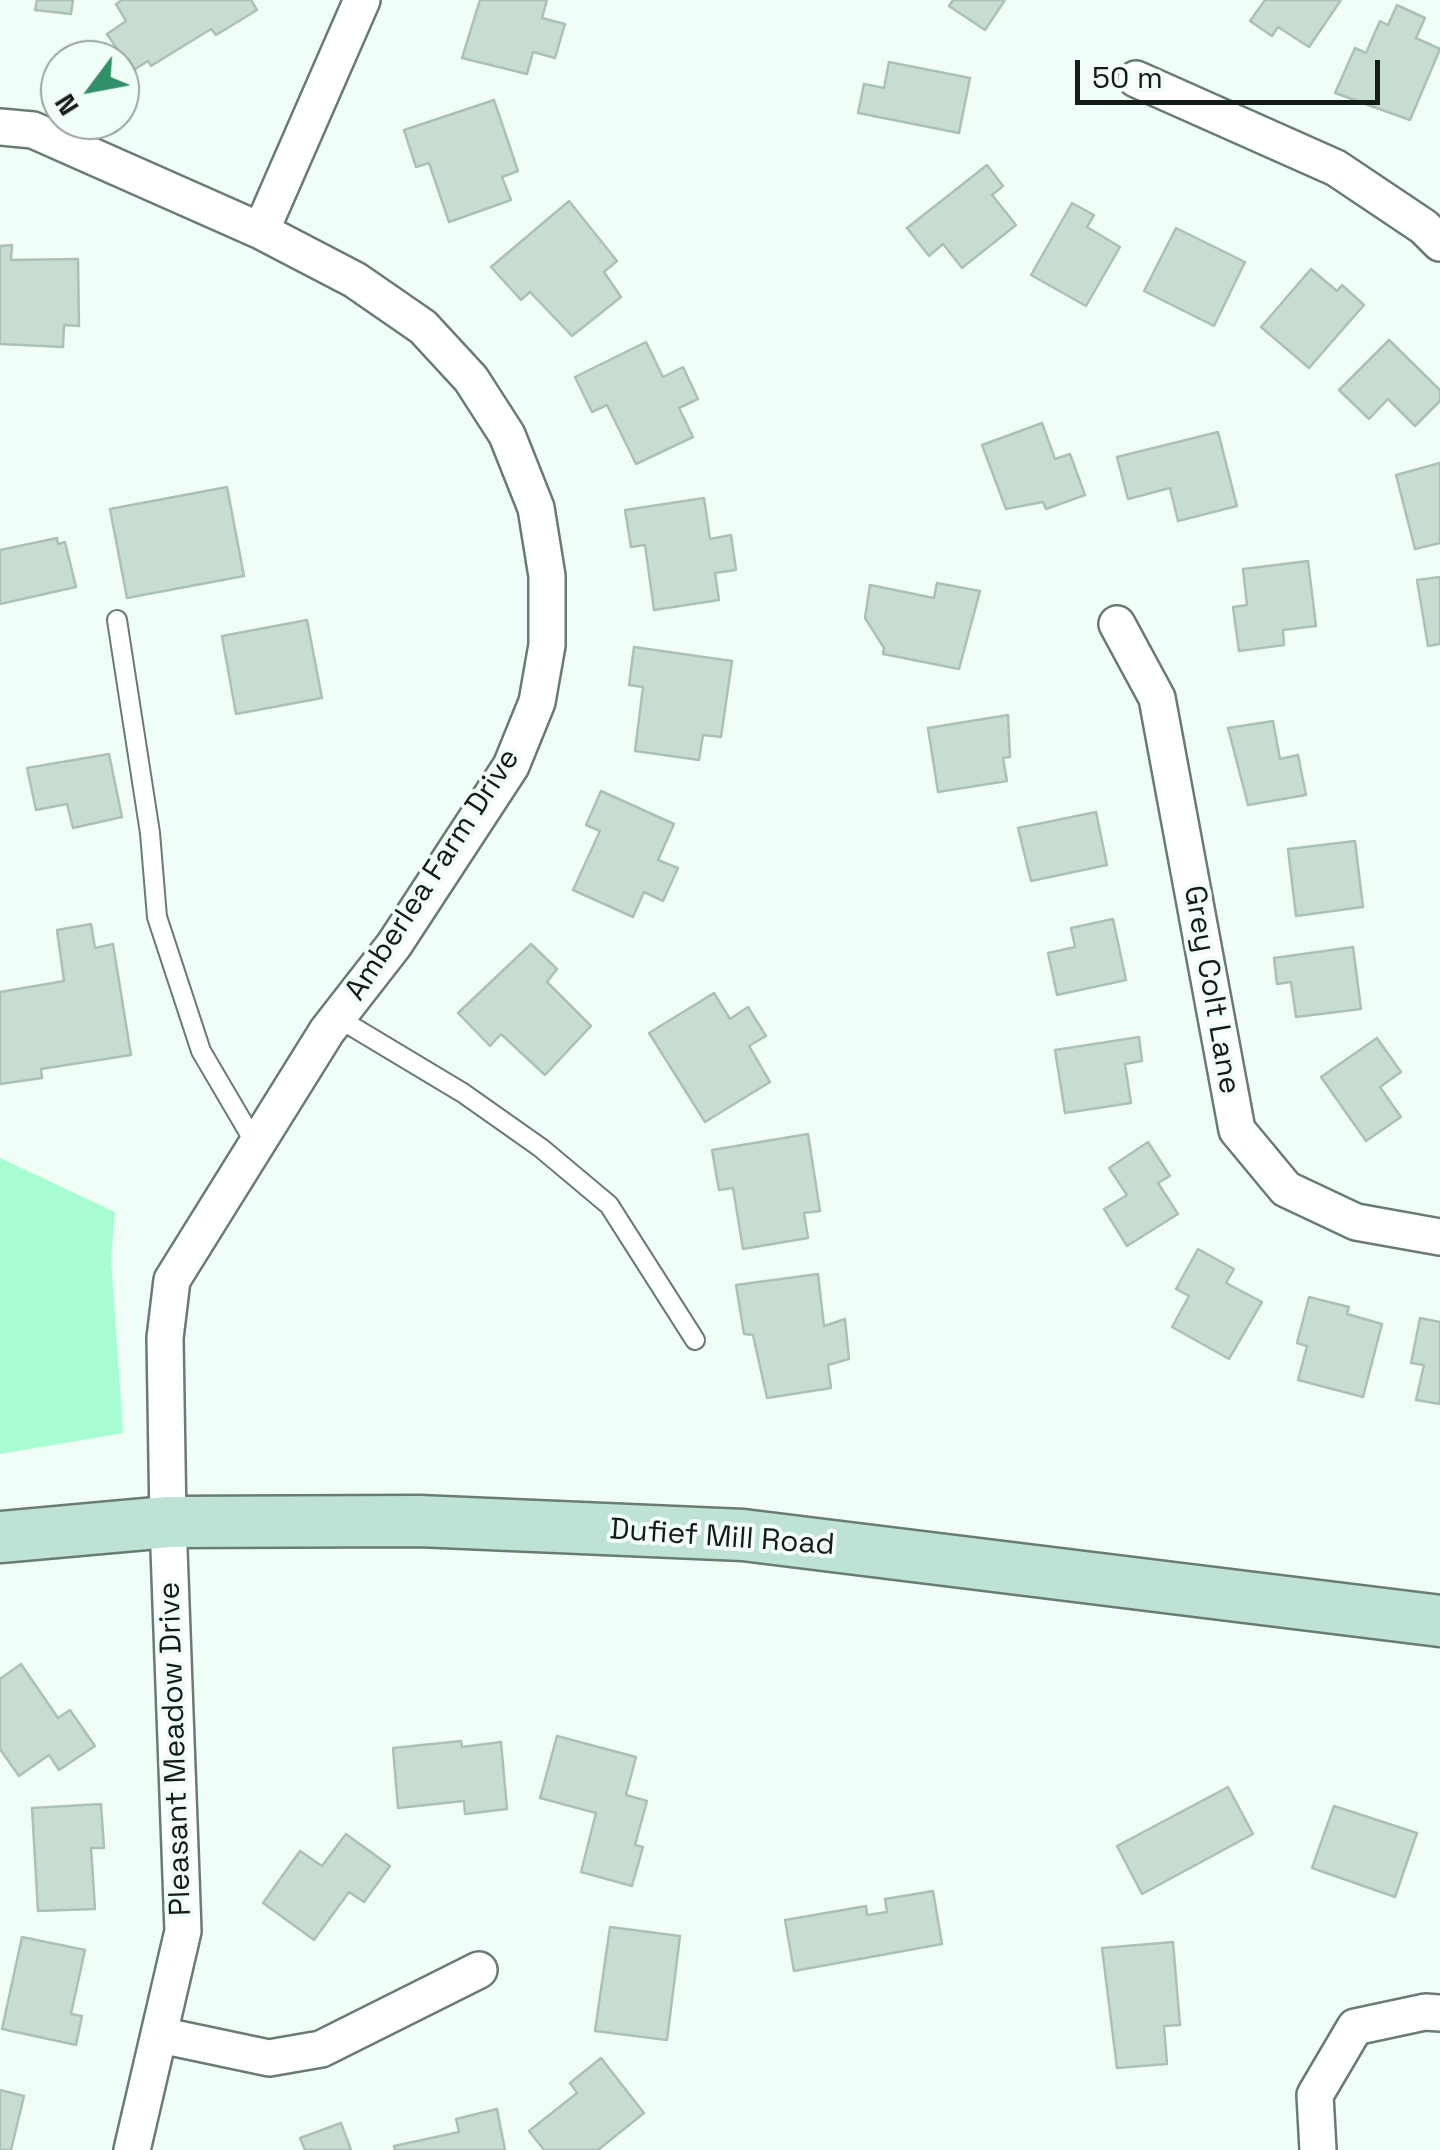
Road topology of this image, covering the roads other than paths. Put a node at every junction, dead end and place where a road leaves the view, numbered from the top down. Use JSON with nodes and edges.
{"nodes":[{"id":1,"x":362,"y":0,"type":"edge"},
{"id":2,"x":1136,"y":78,"type":"dead end"},
{"id":3,"x":0,"y":128,"type":"edge"},
{"id":4,"x":262,"y":231,"type":"junction"},
{"id":5,"x":1440,"y":244,"type":"edge"},
{"id":6,"x":117,"y":620,"type":"dead end"},
{"id":7,"x":1116,"y":624,"type":"dead end"},
{"id":8,"x":338,"y":1018,"type":"junction"},
{"id":9,"x":255,"y":1143,"type":"junction"},
{"id":10,"x":1440,"y":1237,"type":"edge"},
{"id":11,"x":696,"y":1340,"type":"dead end"},
{"id":12,"x":168,"y":1522,"type":"junction"},
{"id":13,"x":0,"y":1537,"type":"edge"},
{"id":14,"x":1440,"y":1621,"type":"edge"},
{"id":15,"x":479,"y":1970,"type":"dead end"},
{"id":16,"x":1440,"y":2014,"type":"edge"},
{"id":17,"x":160,"y":2036,"type":"junction"},
{"id":18,"x":132,"y":2150,"type":"edge"},
{"id":19,"x":1318,"y":2150,"type":"edge"}],
"edges":[{"from":1,"to":4,"type":"street"},
{"from":2,"to":5,"type":"street"},
{"from":3,"to":4,"type":"street","name":"Amberlea Farm Drive"},
{"from":4,"to":8,"type":"street","name":"Amberlea Farm Drive"},
{"from":6,"to":9,"type":"lane"},
{"from":7,"to":10,"type":"street","name":"Grey Colt Lane"},
{"from":8,"to":9,"type":"street","name":"Amberlea Farm Drive"},
{"from":8,"to":11,"type":"lane"},
{"from":9,"to":12,"type":"street","name":"Amberlea Farm Drive"},
{"from":12,"to":13,"type":"main road","name":"Dufief Mill Road"},
{"from":12,"to":14,"type":"main road","name":"Dufief Mill Road"},
{"from":12,"to":17,"type":"street","name":"Pleasant Meadow Drive"},
{"from":15,"to":17,"type":"street"},
{"from":16,"to":19,"type":"street"},
{"from":17,"to":18,"type":"street","name":"Pleasant Meadow Drive"}]}
